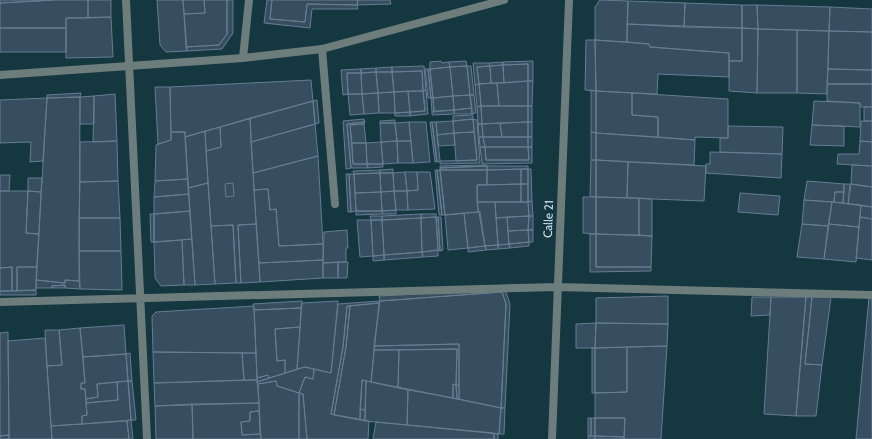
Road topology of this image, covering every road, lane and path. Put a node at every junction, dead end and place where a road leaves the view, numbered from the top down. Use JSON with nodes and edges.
{"nodes":[{"id":1,"x":126,"y":0,"type":"edge"},
{"id":2,"x":249,"y":0,"type":"edge"},
{"id":3,"x":504,"y":0,"type":"edge"},
{"id":4,"x":570,"y":0,"type":"edge"},
{"id":5,"x":322,"y":49,"type":"junction"},
{"id":6,"x":243,"y":58,"type":"junction"},
{"id":7,"x":130,"y":67,"type":"junction"},
{"id":8,"x":0,"y":75,"type":"edge"},
{"id":9,"x":335,"y":204,"type":"dead end"},
{"id":10,"x":557,"y":287,"type":"junction"},
{"id":11,"x":872,"y":295,"type":"edge"},
{"id":12,"x":140,"y":297,"type":"junction"},
{"id":13,"x":0,"y":302,"type":"edge"},
{"id":14,"x":147,"y":439,"type":"edge"},
{"id":15,"x":552,"y":439,"type":"edge"}],
"edges":[{"from":1,"to":7,"type":"street"},
{"from":2,"to":6,"type":"street"},
{"from":3,"to":5,"type":"street"},
{"from":4,"to":10,"type":"street","name":"Calle 21"},
{"from":5,"to":6,"type":"street"},
{"from":5,"to":9,"type":"street"},
{"from":6,"to":7,"type":"street"},
{"from":7,"to":8,"type":"street"},
{"from":7,"to":12,"type":"street"},
{"from":10,"to":11,"type":"street"},
{"from":10,"to":12,"type":"street"},
{"from":10,"to":15,"type":"street","name":"Calle 21"},
{"from":12,"to":13,"type":"street"},
{"from":12,"to":14,"type":"street"}]}
